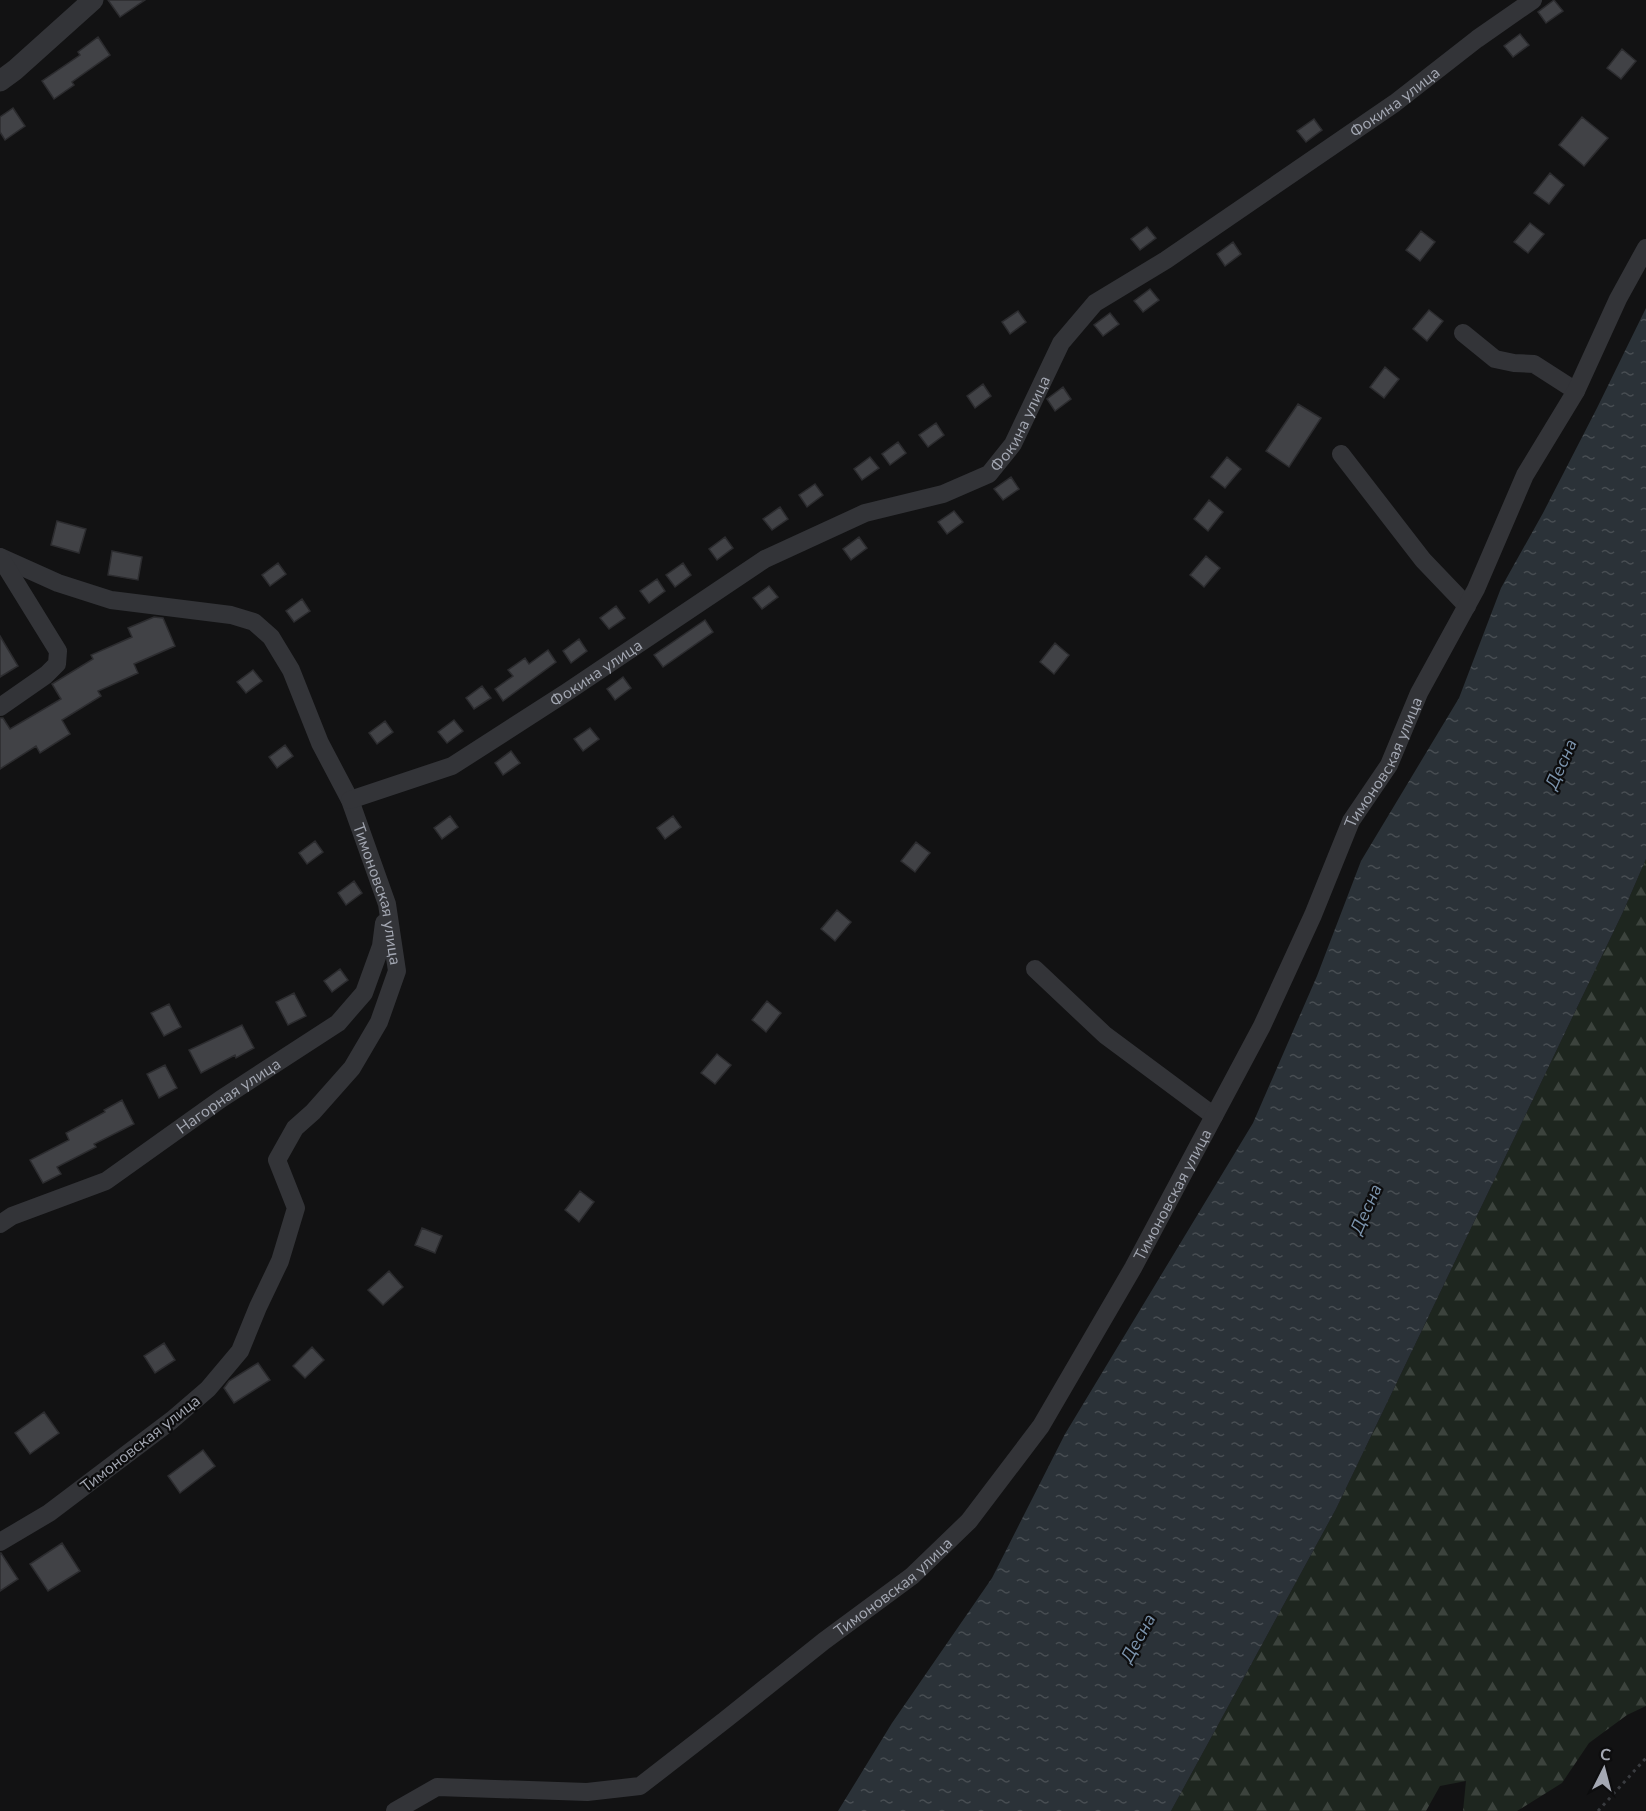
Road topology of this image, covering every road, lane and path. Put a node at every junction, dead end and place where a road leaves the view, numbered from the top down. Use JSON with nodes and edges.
{"nodes":[{"id":1,"x":93,"y":0,"type":"edge"},
{"id":2,"x":1533,"y":0,"type":"edge"},
{"id":3,"x":0,"y":81,"type":"edge"},
{"id":4,"x":1646,"y":248,"type":"edge"},
{"id":5,"x":1462,"y":333,"type":"dead end"},
{"id":6,"x":1576,"y":391,"type":"junction"},
{"id":7,"x":1341,"y":454,"type":"dead end"},
{"id":8,"x":0,"y":557,"type":"edge"},
{"id":9,"x":1467,"y":606,"type":"junction"},
{"id":10,"x":0,"y":707,"type":"edge"},
{"id":11,"x":350,"y":800,"type":"junction"},
{"id":12,"x":387,"y":904,"type":"junction"},
{"id":13,"x":1035,"y":969,"type":"dead end"},
{"id":14,"x":1214,"y":1116,"type":"junction"},
{"id":15,"x":0,"y":1224,"type":"edge"},
{"id":16,"x":0,"y":1542,"type":"edge"},
{"id":17,"x":1646,"y":1758,"type":"edge"},
{"id":18,"x":395,"y":1811,"type":"edge"},
{"id":19,"x":1598,"y":1811,"type":"edge"}],
"edges":[{"from":1,"to":3,"type":"street"},
{"from":2,"to":11,"type":"street","name":"Фокина улица"},
{"from":4,"to":6,"type":"street","name":"Тимоновская улица"},
{"from":5,"to":6,"type":"street"},
{"from":6,"to":9,"type":"street","name":"Тимоновская улица"},
{"from":7,"to":9,"type":"street"},
{"from":8,"to":10,"type":"street"},
{"from":8,"to":11,"type":"street","name":"Тимоновская улица"},
{"from":9,"to":14,"type":"street","name":"Тимоновская улица"},
{"from":11,"to":12,"type":"street","name":"Тимоновская улица"},
{"from":12,"to":15,"type":"street","name":"Нагорная улица"},
{"from":12,"to":16,"type":"street","name":"Тимоновская улица"},
{"from":13,"to":14,"type":"street","name":"Тимоновская улица"},
{"from":14,"to":18,"type":"street","name":"Тимоновская улица"},
{"from":17,"to":19,"type":"path"}]}
